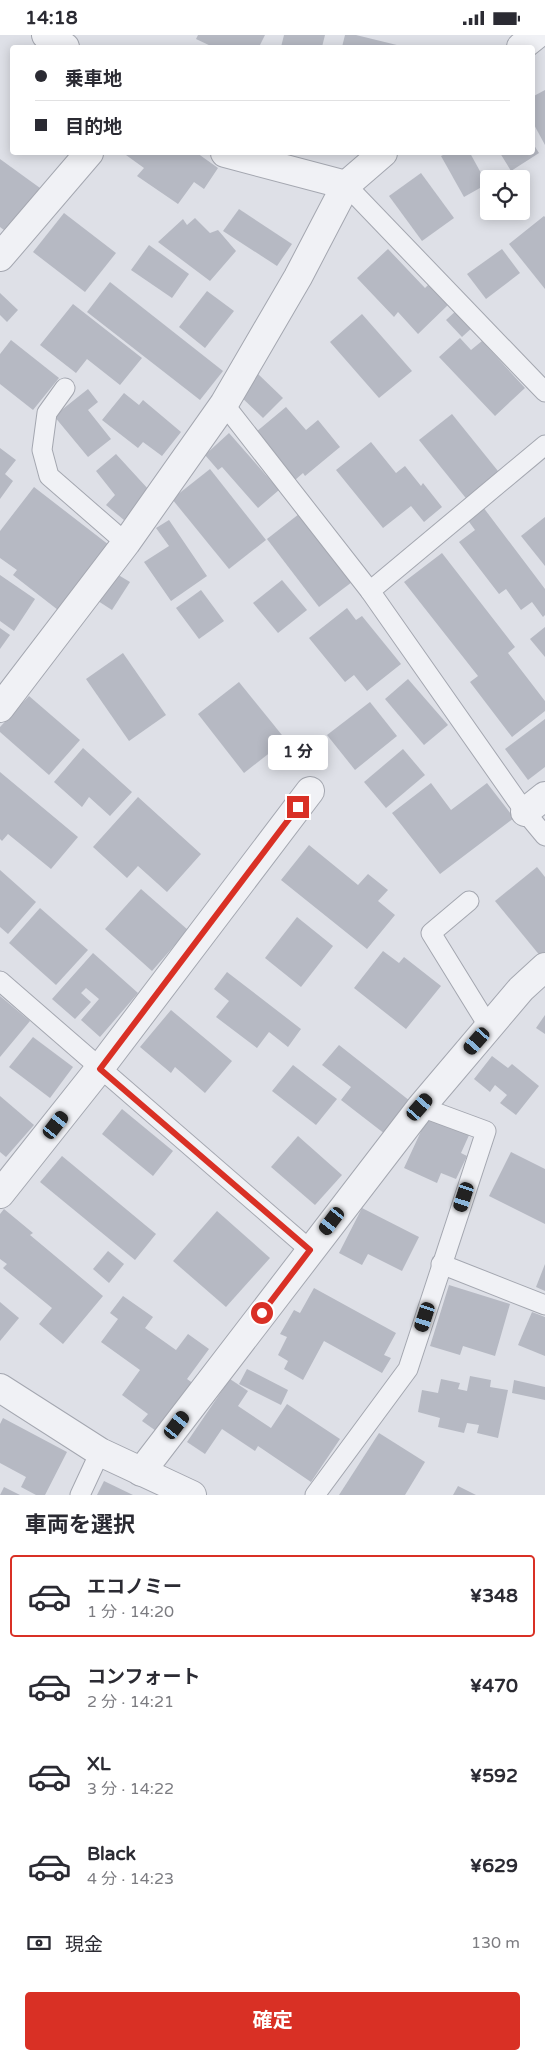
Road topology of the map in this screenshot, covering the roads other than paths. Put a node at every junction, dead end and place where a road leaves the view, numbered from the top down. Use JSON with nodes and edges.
{"nodes":[{"id":1,"x":46,"y":35,"type":"edge"},
{"id":2,"x":536,"y":35,"type":"edge"},
{"id":3,"x":62,"y":45,"type":"edge"},
{"id":4,"x":524,"y":45,"type":"edge"},
{"id":5,"x":87,"y":155,"type":"edge"},
{"id":6,"x":233,"y":155,"type":"edge"},
{"id":7,"x":381,"y":155,"type":"edge"},
{"id":8,"x":346,"y":185,"type":"junction"},
{"id":9,"x":0,"y":257,"type":"edge"},
{"id":10,"x":65,"y":388,"type":"dead end"},
{"id":11,"x":545,"y":392,"type":"edge"},
{"id":12,"x":224,"y":404,"type":"junction"},
{"id":13,"x":545,"y":445,"type":"edge"},
{"id":14,"x":126,"y":543,"type":"junction"},
{"id":15,"x":370,"y":591,"type":"junction"},
{"id":16,"x":0,"y":708,"type":"edge"},
{"id":17,"x":310,"y":791,"type":"dead end"},
{"id":18,"x":535,"y":804,"type":"edge"},
{"id":19,"x":545,"y":836,"type":"edge"},
{"id":20,"x":469,"y":901,"type":"dead end"},
{"id":21,"x":545,"y":967,"type":"edge"},
{"id":22,"x":0,"y":981,"type":"edge"},
{"id":23,"x":489,"y":1027,"type":"junction"},
{"id":24,"x":100,"y":1069,"type":"junction"},
{"id":25,"x":420,"y":1107,"type":"junction"},
{"id":26,"x":0,"y":1195,"type":"edge"},
{"id":27,"x":310,"y":1250,"type":"junction"},
{"id":28,"x":442,"y":1264,"type":"junction"},
{"id":29,"x":545,"y":1305,"type":"edge"},
{"id":30,"x":0,"y":1389,"type":"edge"},
{"id":31,"x":100,"y":1452,"type":"junction"},
{"id":32,"x":141,"y":1472,"type":"junction"},
{"id":33,"x":80,"y":1495,"type":"edge"},
{"id":34,"x":192,"y":1495,"type":"edge"},
{"id":35,"x":315,"y":1495,"type":"edge"}],
"edges":[{"from":1,"to":3,"type":"street"},
{"from":2,"to":4,"type":"street"},
{"from":5,"to":9,"type":"street"},
{"from":6,"to":8,"type":"street"},
{"from":7,"to":8,"type":"street"},
{"from":8,"to":11,"type":"lane"},
{"from":8,"to":12,"type":"street"},
{"from":10,"to":14,"type":"lane"},
{"from":12,"to":14,"type":"street"},
{"from":12,"to":15,"type":"lane"},
{"from":13,"to":15,"type":"lane"},
{"from":14,"to":16,"type":"street"},
{"from":15,"to":18,"type":"lane"},
{"from":17,"to":24,"type":"street"},
{"from":18,"to":19,"type":"lane"},
{"from":20,"to":23,"type":"lane"},
{"from":21,"to":23,"type":"street"},
{"from":22,"to":24,"type":"lane"},
{"from":23,"to":25,"type":"street"},
{"from":24,"to":26,"type":"street"},
{"from":24,"to":27,"type":"lane"},
{"from":25,"to":27,"type":"street"},
{"from":25,"to":28,"type":"lane"},
{"from":27,"to":32,"type":"street"},
{"from":28,"to":29,"type":"lane"},
{"from":28,"to":35,"type":"lane"},
{"from":30,"to":31,"type":"street"},
{"from":31,"to":32,"type":"street"},
{"from":31,"to":33,"type":"lane"},
{"from":32,"to":34,"type":"street"}]}
